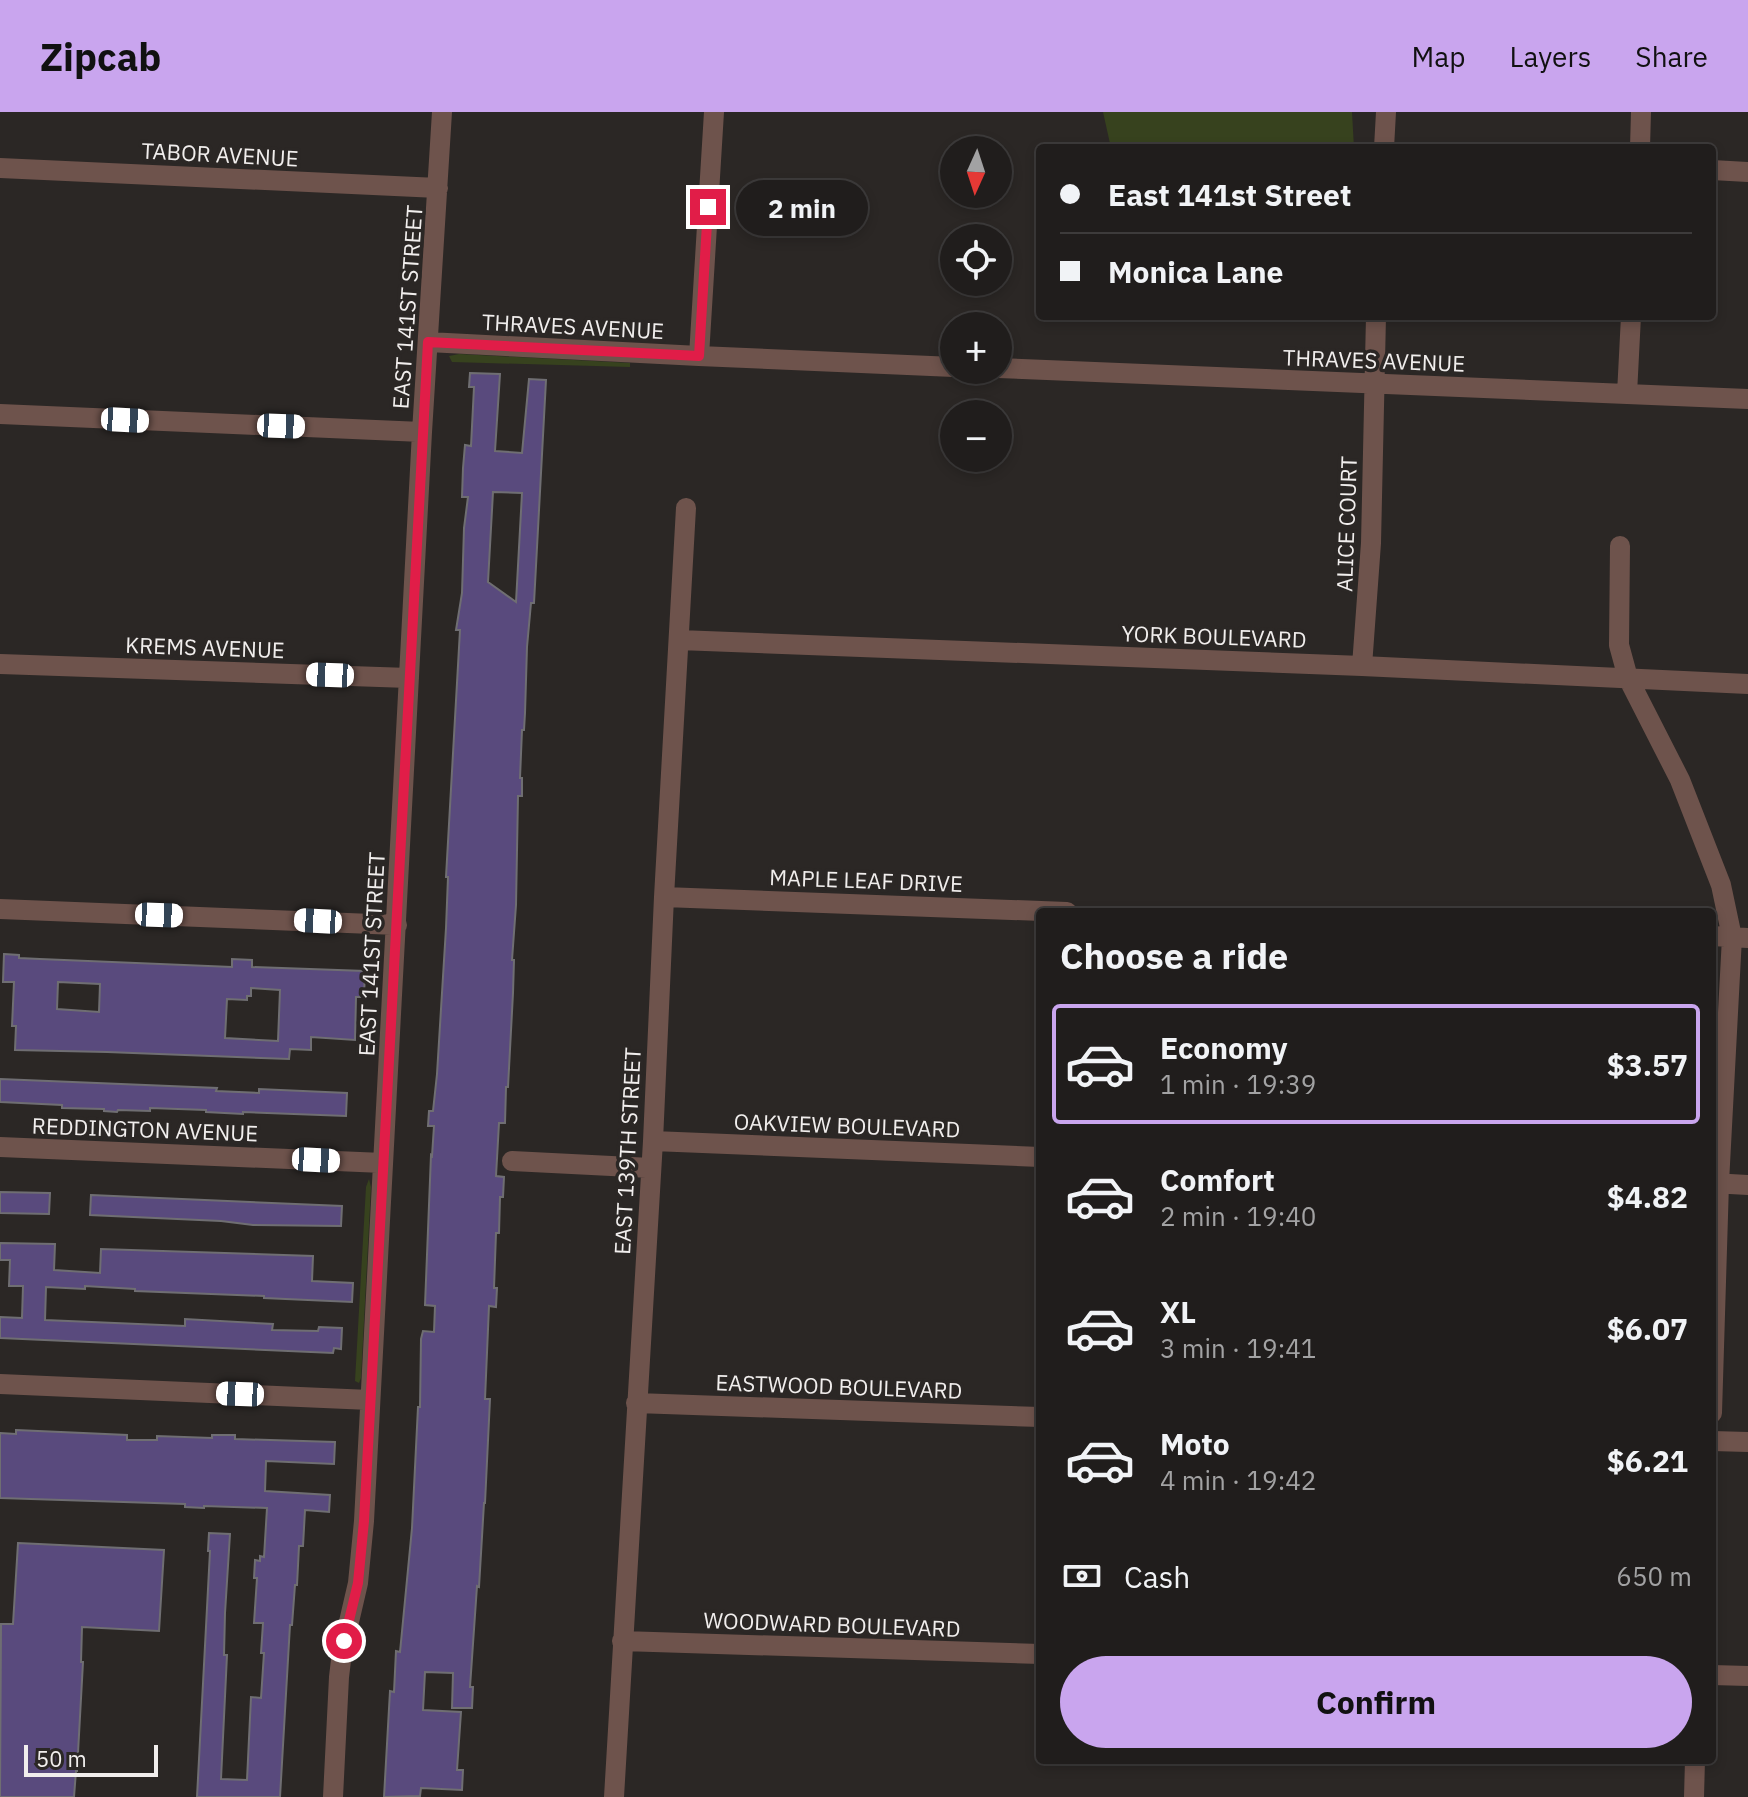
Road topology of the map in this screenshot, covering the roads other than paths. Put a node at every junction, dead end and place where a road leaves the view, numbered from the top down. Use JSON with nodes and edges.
{"nodes":[{"id":1,"x":442,"y":112,"type":"edge"},
{"id":2,"x":714,"y":112,"type":"edge"},
{"id":3,"x":1386,"y":112,"type":"edge"},
{"id":4,"x":1641,"y":112,"type":"edge"},
{"id":5,"x":1384,"y":144,"type":"edge"},
{"id":6,"x":1640,"y":144,"type":"edge"},
{"id":7,"x":0,"y":168,"type":"edge"},
{"id":8,"x":1716,"y":170,"type":"edge"},
{"id":9,"x":1748,"y":172,"type":"edge"},
{"id":10,"x":438,"y":188,"type":"junction"},
{"id":11,"x":1376,"y":320,"type":"edge"},
{"id":12,"x":1631,"y":320,"type":"edge"},
{"id":13,"x":428,"y":342,"type":"junction"},
{"id":14,"x":699,"y":356,"type":"junction"},
{"id":15,"x":940,"y":366,"type":"edge"},
{"id":16,"x":1012,"y":369,"type":"edge"},
{"id":17,"x":1374,"y":384,"type":"junction"},
{"id":18,"x":1627,"y":394,"type":"junction"},
{"id":19,"x":1748,"y":399,"type":"edge"},
{"id":20,"x":0,"y":414,"type":"edge"},
{"id":21,"x":422,"y":432,"type":"junction"},
{"id":22,"x":686,"y":508,"type":"dead end"},
{"id":23,"x":1620,"y":546,"type":"dead end"},
{"id":24,"x":679,"y":640,"type":"junction"},
{"id":25,"x":0,"y":664,"type":"edge"},
{"id":26,"x":1362,"y":666,"type":"junction"},
{"id":27,"x":409,"y":678,"type":"junction"},
{"id":28,"x":1628,"y":678,"type":"junction"},
{"id":29,"x":1748,"y":684,"type":"edge"},
{"id":30,"x":664,"y":897,"type":"junction"},
{"id":31,"x":0,"y":909,"type":"edge"},
{"id":32,"x":1036,"y":911,"type":"edge"},
{"id":33,"x":397,"y":925,"type":"junction"},
{"id":34,"x":1731,"y":937,"type":"edge"},
{"id":35,"x":653,"y":1141,"type":"junction"},
{"id":36,"x":0,"y":1147,"type":"edge"},
{"id":37,"x":1036,"y":1157,"type":"edge"},
{"id":38,"x":512,"y":1161,"type":"dead end"},
{"id":39,"x":383,"y":1163,"type":"junction"},
{"id":40,"x":651,"y":1168,"type":"junction"},
{"id":41,"x":1716,"y":1183,"type":"edge"},
{"id":42,"x":1748,"y":1185,"type":"edge"},
{"id":43,"x":0,"y":1384,"type":"edge"},
{"id":44,"x":370,"y":1400,"type":"junction"},
{"id":45,"x":636,"y":1403,"type":"junction"},
{"id":46,"x":1036,"y":1417,"type":"edge"},
{"id":47,"x":1716,"y":1441,"type":"edge"},
{"id":48,"x":1748,"y":1442,"type":"edge"},
{"id":49,"x":622,"y":1641,"type":"junction"},
{"id":50,"x":1036,"y":1654,"type":"edge"},
{"id":51,"x":1716,"y":1675,"type":"edge"},
{"id":52,"x":1748,"y":1676,"type":"edge"},
{"id":53,"x":1695,"y":1764,"type":"edge"},
{"id":54,"x":333,"y":1797,"type":"edge"},
{"id":55,"x":614,"y":1797,"type":"edge"},
{"id":56,"x":1694,"y":1797,"type":"edge"}],
"edges":[{"from":1,"to":10,"type":"street","name":"EAST 141ST STREET"},
{"from":2,"to":14,"type":"street"},
{"from":3,"to":5,"type":"street"},
{"from":4,"to":6,"type":"street"},
{"from":7,"to":10,"type":"street","name":"TABOR AVENUE"},
{"from":8,"to":9,"type":"street"},
{"from":10,"to":13,"type":"street","name":"EAST 141ST STREET"},
{"from":11,"to":17,"type":"street","name":"ALICE COURT"},
{"from":12,"to":18,"type":"street"},
{"from":13,"to":14,"type":"street","name":"THRAVES AVENUE"},
{"from":13,"to":21,"type":"street","name":"EAST 141ST STREET"},
{"from":14,"to":15,"type":"street","name":"THRAVES AVENUE"},
{"from":16,"to":17,"type":"street","name":"THRAVES AVENUE"},
{"from":17,"to":18,"type":"street","name":"THRAVES AVENUE"},
{"from":17,"to":26,"type":"street","name":"ALICE COURT"},
{"from":18,"to":19,"type":"street","name":"THRAVES AVENUE"},
{"from":20,"to":21,"type":"street"},
{"from":21,"to":27,"type":"street","name":"EAST 141ST STREET"},
{"from":22,"to":24,"type":"street","name":"EAST 139TH STREET"},
{"from":23,"to":28,"type":"street"},
{"from":24,"to":26,"type":"street","name":"YORK BOULEVARD"},
{"from":24,"to":30,"type":"street","name":"EAST 139TH STREET"},
{"from":25,"to":27,"type":"street","name":"KREMS AVENUE"},
{"from":26,"to":28,"type":"street","name":"YORK BOULEVARD"},
{"from":27,"to":33,"type":"street","name":"EAST 141ST STREET"},
{"from":28,"to":29,"type":"street","name":"YORK BOULEVARD"},
{"from":28,"to":34,"type":"street"},
{"from":30,"to":32,"type":"street","name":"MAPLE LEAF DRIVE"},
{"from":30,"to":35,"type":"street","name":"EAST 139TH STREET"},
{"from":31,"to":33,"type":"street"},
{"from":33,"to":39,"type":"street","name":"EAST 141ST STREET"},
{"from":34,"to":41,"type":"street"},
{"from":35,"to":37,"type":"street","name":"OAKVIEW BOULEVARD"},
{"from":35,"to":40,"type":"street","name":"EAST 139TH STREET"},
{"from":36,"to":39,"type":"street","name":"REDDINGTON AVENUE"},
{"from":38,"to":40,"type":"street"},
{"from":39,"to":44,"type":"street","name":"EAST 141ST STREET"},
{"from":40,"to":45,"type":"street","name":"EAST 139TH STREET"},
{"from":41,"to":42,"type":"street"},
{"from":43,"to":44,"type":"street"},
{"from":44,"to":54,"type":"street","name":"EAST 141ST STREET"},
{"from":45,"to":46,"type":"street","name":"EASTWOOD BOULEVARD"},
{"from":45,"to":49,"type":"street","name":"EAST 139TH STREET"},
{"from":47,"to":48,"type":"street"},
{"from":49,"to":50,"type":"street","name":"WOODWARD BOULEVARD"},
{"from":49,"to":55,"type":"street","name":"EAST 139TH STREET"},
{"from":51,"to":52,"type":"street"},
{"from":53,"to":56,"type":"street"}]}
